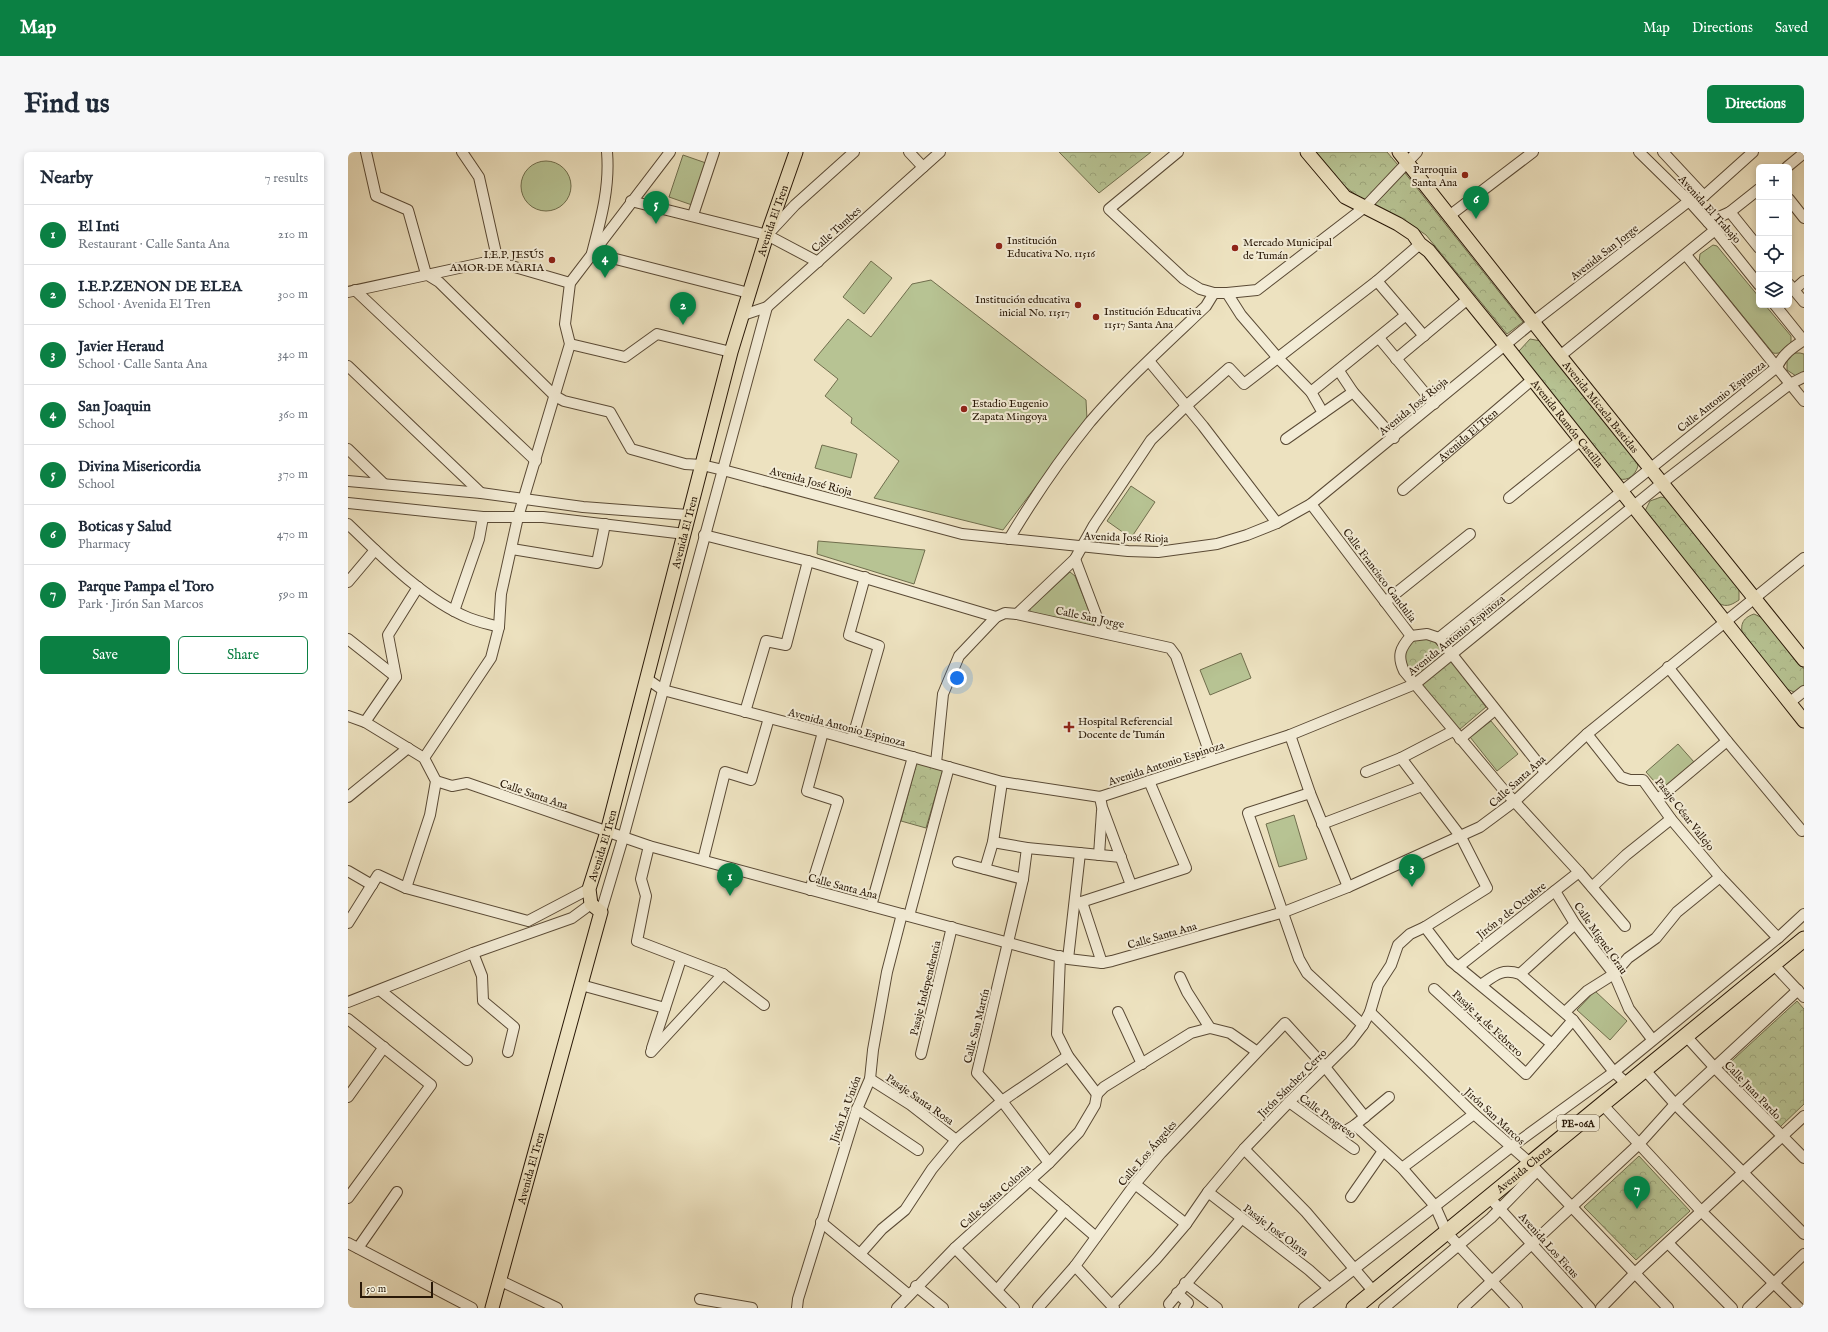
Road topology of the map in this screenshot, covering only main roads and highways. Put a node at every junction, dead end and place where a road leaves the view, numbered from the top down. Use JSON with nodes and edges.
{"nodes":[{"id":1,"x":796,"y":152,"type":"edge"},
{"id":2,"x":1307,"y":152,"type":"edge"},
{"id":3,"x":1403,"y":157,"type":"edge"},
{"id":4,"x":1804,"y":660,"type":"edge"},
{"id":5,"x":1804,"y":721,"type":"edge"},
{"id":6,"x":1804,"y":939,"type":"edge"},
{"id":7,"x":1362,"y":1306,"type":"edge"},
{"id":8,"x":492,"y":1308,"type":"edge"}],
"edges":[{"from":1,"to":8,"type":"main road","name":"Avenida El Tren"},
{"from":2,"to":5,"type":"main road","name":"Avenida Ramón Castilla"},
{"from":3,"to":4,"type":"main road","name":"Avenida Micaela Bastidas"},
{"from":6,"to":7,"type":"highway","name":"Avenida Chota","number":"PE-06A"}]}
